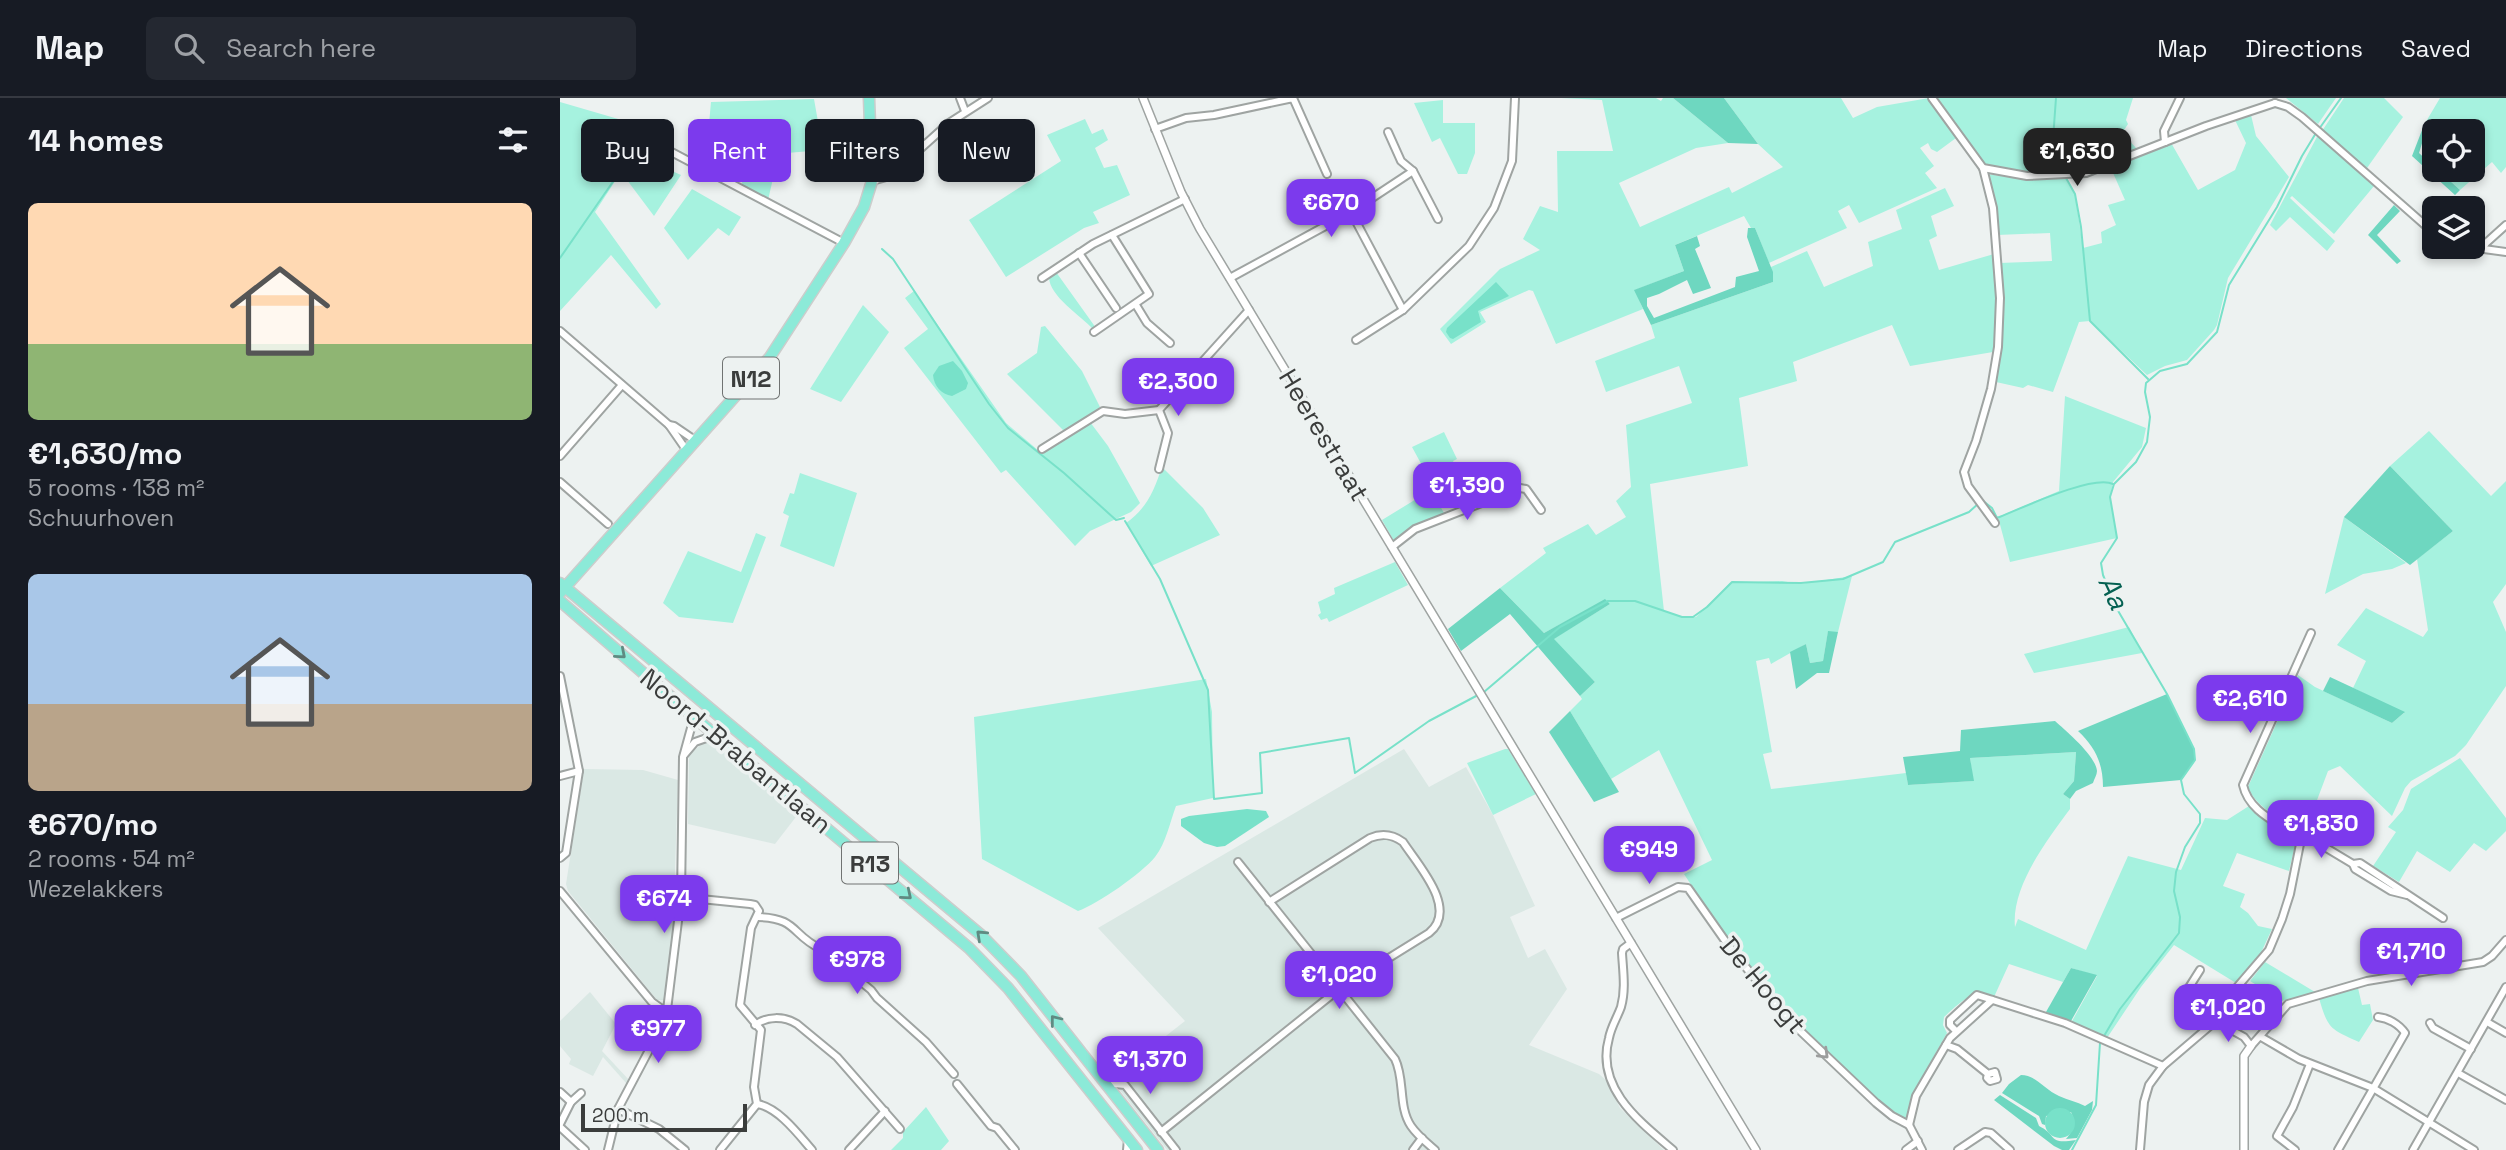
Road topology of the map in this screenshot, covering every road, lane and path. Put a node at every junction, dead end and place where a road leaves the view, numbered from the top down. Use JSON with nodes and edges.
{"nodes":[{"id":1,"x":869,"y":98,"type":"edge"},
{"id":2,"x":960,"y":98,"type":"edge"},
{"id":3,"x":988,"y":98,"type":"edge"},
{"id":4,"x":1143,"y":98,"type":"edge"},
{"id":5,"x":1515,"y":98,"type":"edge"},
{"id":6,"x":1932,"y":98,"type":"edge"},
{"id":7,"x":2180,"y":98,"type":"edge"},
{"id":8,"x":2274,"y":101,"type":"edge"},
{"id":9,"x":965,"y":111,"type":"junction"},
{"id":10,"x":870,"y":119,"type":"edge"},
{"id":11,"x":1155,"y":128,"type":"junction"},
{"id":12,"x":1388,"y":132,"type":"dead end"},
{"id":13,"x":2165,"y":142,"type":"junction"},
{"id":14,"x":924,"y":144,"type":"edge"},
{"id":15,"x":674,"y":153,"type":"edge"},
{"id":16,"x":1983,"y":168,"type":"junction"},
{"id":17,"x":1413,"y":171,"type":"junction"},
{"id":18,"x":1327,"y":174,"type":"dead end"},
{"id":19,"x":872,"y":182,"type":"edge"},
{"id":20,"x":1185,"y":199,"type":"junction"},
{"id":21,"x":1351,"y":212,"type":"junction"},
{"id":22,"x":1438,"y":219,"type":"dead end"},
{"id":23,"x":2422,"y":222,"type":"edge"},
{"id":24,"x":2506,"y":225,"type":"edge"},
{"id":25,"x":1112,"y":235,"type":"junction"},
{"id":26,"x":844,"y":243,"type":"junction"},
{"id":27,"x":2485,"y":244,"type":"edge"},
{"id":28,"x":2485,"y":249,"type":"edge"},
{"id":29,"x":2506,"y":252,"type":"edge"},
{"id":30,"x":1079,"y":253,"type":"junction"},
{"id":31,"x":1042,"y":278,"type":"dead end"},
{"id":32,"x":1230,"y":278,"type":"junction"},
{"id":33,"x":1136,"y":305,"type":"junction"},
{"id":34,"x":1116,"y":308,"type":"dead end"},
{"id":35,"x":1249,"y":310,"type":"junction"},
{"id":36,"x":1403,"y":310,"type":"junction"},
{"id":37,"x":560,"y":331,"type":"edge"},
{"id":38,"x":1094,"y":332,"type":"dead end"},
{"id":39,"x":1356,"y":340,"type":"dead end"},
{"id":40,"x":1170,"y":343,"type":"dead end"},
{"id":41,"x":622,"y":385,"type":"junction"},
{"id":42,"x":1159,"y":410,"type":"junction"},
{"id":43,"x":669,"y":425,"type":"junction"},
{"id":44,"x":696,"y":441,"type":"junction"},
{"id":45,"x":1042,"y":449,"type":"dead end"},
{"id":46,"x":687,"y":451,"type":"junction"},
{"id":47,"x":560,"y":456,"type":"edge"},
{"id":48,"x":1158,"y":468,"type":"dead end"},
{"id":49,"x":560,"y":482,"type":"edge"},
{"id":50,"x":1541,"y":510,"type":"dead end"},
{"id":51,"x":1995,"y":523,"type":"dead end"},
{"id":52,"x":608,"y":524,"type":"dead end"},
{"id":53,"x":1392,"y":547,"type":"junction"},
{"id":54,"x":562,"y":587,"type":"edge"},
{"id":55,"x":560,"y":601,"type":"edge"},
{"id":56,"x":2311,"y":633,"type":"dead end"},
{"id":57,"x":560,"y":676,"type":"edge"},
{"id":58,"x":694,"y":717,"type":"junction"},
{"id":59,"x":716,"y":735,"type":"junction"},
{"id":60,"x":683,"y":757,"type":"junction"},
{"id":61,"x":579,"y":771,"type":"junction"},
{"id":62,"x":560,"y":776,"type":"edge"},
{"id":63,"x":2301,"y":839,"type":"junction"},
{"id":64,"x":560,"y":858,"type":"edge"},
{"id":65,"x":1238,"y":862,"type":"dead end"},
{"id":66,"x":562,"y":896,"type":"edge"},
{"id":67,"x":681,"y":897,"type":"junction"},
{"id":68,"x":1269,"y":902,"type":"junction"},
{"id":69,"x":758,"y":918,"type":"junction"},
{"id":70,"x":1616,"y":918,"type":"junction"},
{"id":71,"x":2443,"y":918,"type":"dead end"},
{"id":72,"x":2506,"y":940,"type":"edge"},
{"id":73,"x":1631,"y":943,"type":"junction"},
{"id":74,"x":2200,"y":970,"type":"dead end"},
{"id":75,"x":2191,"y":986,"type":"junction"},
{"id":76,"x":2506,"y":987,"type":"edge"},
{"id":77,"x":1339,"y":989,"type":"junction"},
{"id":78,"x":1992,"y":1000,"type":"junction"},
{"id":79,"x":2181,"y":1000,"type":"dead end"},
{"id":80,"x":2220,"y":1007,"type":"junction"},
{"id":81,"x":666,"y":1012,"type":"junction"},
{"id":82,"x":2378,"y":1017,"type":"dead end"},
{"id":83,"x":2217,"y":1022,"type":"junction"},
{"id":84,"x":2487,"y":1022,"type":"junction"},
{"id":85,"x":2430,"y":1023,"type":"dead end"},
{"id":86,"x":755,"y":1025,"type":"junction"},
{"id":87,"x":1956,"y":1031,"type":"junction"},
{"id":88,"x":2506,"y":1033,"type":"edge"},
{"id":89,"x":2261,"y":1037,"type":"junction"},
{"id":90,"x":1946,"y":1045,"type":"junction"},
{"id":91,"x":2252,"y":1046,"type":"junction"},
{"id":92,"x":2471,"y":1049,"type":"junction"},
{"id":93,"x":2310,"y":1064,"type":"junction"},
{"id":94,"x":2163,"y":1066,"type":"junction"},
{"id":95,"x":2458,"y":1073,"type":"junction"},
{"id":96,"x":954,"y":1074,"type":"dead end"},
{"id":97,"x":1988,"y":1074,"type":"dead end"},
{"id":98,"x":1105,"y":1083,"type":"junction"},
{"id":99,"x":957,"y":1084,"type":"dead end"},
{"id":100,"x":2373,"y":1088,"type":"junction"},
{"id":101,"x":560,"y":1092,"type":"edge"},
{"id":102,"x":581,"y":1093,"type":"dead end"},
{"id":103,"x":1091,"y":1093,"type":"junction"},
{"id":104,"x":2506,"y":1100,"type":"edge"},
{"id":105,"x":571,"y":1102,"type":"junction"},
{"id":106,"x":757,"y":1104,"type":"junction"},
{"id":107,"x":618,"y":1109,"type":"junction"},
{"id":108,"x":885,"y":1111,"type":"junction"},
{"id":109,"x":2429,"y":1122,"type":"junction"},
{"id":110,"x":1909,"y":1125,"type":"junction"},
{"id":111,"x":560,"y":1126,"type":"edge"},
{"id":112,"x":900,"y":1129,"type":"dead end"},
{"id":113,"x":1161,"y":1132,"type":"junction"},
{"id":114,"x":1422,"y":1138,"type":"junction"},
{"id":115,"x":1918,"y":1141,"type":"junction"},
{"id":116,"x":1128,"y":1144,"type":"edge"},
{"id":117,"x":585,"y":1150,"type":"edge"},
{"id":118,"x":607,"y":1150,"type":"edge"},
{"id":119,"x":685,"y":1150,"type":"edge"},
{"id":120,"x":720,"y":1150,"type":"edge"},
{"id":121,"x":812,"y":1150,"type":"edge"},
{"id":122,"x":849,"y":1150,"type":"edge"},
{"id":123,"x":1015,"y":1150,"type":"edge"},
{"id":124,"x":1137,"y":1150,"type":"edge"},
{"id":125,"x":1158,"y":1150,"type":"edge"},
{"id":126,"x":1176,"y":1150,"type":"edge"},
{"id":127,"x":1412,"y":1150,"type":"edge"},
{"id":128,"x":1435,"y":1150,"type":"edge"},
{"id":129,"x":1673,"y":1150,"type":"edge"},
{"id":130,"x":1756,"y":1150,"type":"edge"},
{"id":131,"x":1906,"y":1150,"type":"edge"},
{"id":132,"x":1922,"y":1150,"type":"edge"},
{"id":133,"x":1958,"y":1150,"type":"edge"},
{"id":134,"x":2010,"y":1150,"type":"edge"},
{"id":135,"x":2140,"y":1150,"type":"edge"},
{"id":136,"x":2244,"y":1150,"type":"edge"},
{"id":137,"x":2295,"y":1150,"type":"edge"},
{"id":138,"x":2338,"y":1150,"type":"edge"},
{"id":139,"x":2413,"y":1150,"type":"edge"},
{"id":140,"x":2474,"y":1150,"type":"edge"}],
"edges":[{"from":1,"to":10,"type":"main road","number":"N12"},
{"from":2,"to":9,"type":"street"},
{"from":3,"to":9,"type":"street"},
{"from":4,"to":11,"type":"street","name":"Heerestraat"},
{"from":5,"to":36,"type":"street"},
{"from":6,"to":16,"type":"street"},
{"from":7,"to":13,"type":"street"},
{"from":8,"to":13,"type":"street"},
{"from":8,"to":23,"type":"street"},
{"from":9,"to":14,"type":"street"},
{"from":11,"to":18,"type":"street"},
{"from":11,"to":20,"type":"street","name":"Heerestraat"},
{"from":12,"to":17,"type":"street"},
{"from":13,"to":16,"type":"street"},
{"from":15,"to":26,"type":"street"},
{"from":16,"to":51,"type":"street"},
{"from":17,"to":21,"type":"street"},
{"from":17,"to":22,"type":"street"},
{"from":19,"to":26,"type":"main road","number":"N12"},
{"from":20,"to":25,"type":"street"},
{"from":20,"to":32,"type":"street","name":"Heerestraat"},
{"from":21,"to":32,"type":"street"},
{"from":21,"to":36,"type":"street"},
{"from":24,"to":27,"type":"street"},
{"from":25,"to":30,"type":"street"},
{"from":25,"to":33,"type":"street"},
{"from":26,"to":44,"type":"main road","number":"N12"},
{"from":28,"to":29,"type":"street"},
{"from":30,"to":31,"type":"street"},
{"from":30,"to":34,"type":"street"},
{"from":32,"to":35,"type":"street","name":"Heerestraat"},
{"from":33,"to":38,"type":"street"},
{"from":33,"to":40,"type":"street"},
{"from":35,"to":42,"type":"street"},
{"from":35,"to":53,"type":"street","name":"Heerestraat"},
{"from":36,"to":39,"type":"street"},
{"from":37,"to":41,"type":"street"},
{"from":41,"to":43,"type":"street"},
{"from":41,"to":47,"type":"street"},
{"from":42,"to":45,"type":"street"},
{"from":42,"to":48,"type":"street"},
{"from":43,"to":44,"type":"street"},
{"from":43,"to":46,"type":"street"},
{"from":44,"to":46,"type":"main road","number":"N12"},
{"from":46,"to":54,"type":"main road","number":"N12"},
{"from":49,"to":52,"type":"street"},
{"from":50,"to":53,"type":"street"},
{"from":53,"to":70,"type":"street","name":"Heerestraat"},
{"from":98,"to":54,"type":"main road","name":"Noord-Brabantlaan","number":"R13","one_way":true},
{"from":55,"to":58,"type":"main road","name":"Noord-Brabantlaan","number":"R13","one_way":true},
{"from":56,"to":63,"type":"street"},
{"from":57,"to":61,"type":"street"},
{"from":58,"to":59,"type":"main road","name":"Noord-Brabantlaan","number":"R13"},
{"from":58,"to":60,"type":"street"},
{"from":59,"to":60,"type":"street"},
{"from":59,"to":103,"type":"main road","name":"Noord-Brabantlaan","number":"R13","one_way":true},
{"from":60,"to":67,"type":"street"},
{"from":61,"to":62,"type":"street"},
{"from":61,"to":64,"type":"street"},
{"from":63,"to":71,"type":"street"},
{"from":63,"to":80,"type":"street"},
{"from":65,"to":68,"type":"street"},
{"from":66,"to":81,"type":"street"},
{"from":67,"to":69,"type":"street"},
{"from":67,"to":81,"type":"street"},
{"from":68,"to":77,"type":"street"},
{"from":68,"to":77,"type":"street"},
{"from":69,"to":86,"type":"street"},
{"from":69,"to":96,"type":"street"},
{"from":70,"to":73,"type":"street","name":"Heerestraat"},
{"from":70,"to":110,"type":"street","name":"De Hoogt","one_way":true},
{"from":72,"to":89,"type":"street"},
{"from":73,"to":129,"type":"street"},
{"from":73,"to":130,"type":"street","name":"Heerestraat"},
{"from":74,"to":75,"type":"street"},
{"from":75,"to":79,"type":"street"},
{"from":75,"to":80,"type":"street"},
{"from":76,"to":84,"type":"street"},
{"from":77,"to":113,"type":"street"},
{"from":77,"to":114,"type":"street"},
{"from":78,"to":87,"type":"street"},
{"from":78,"to":87,"type":"street"},
{"from":78,"to":94,"type":"street"},
{"from":80,"to":83,"type":"street"},
{"from":81,"to":107,"type":"street"},
{"from":82,"to":100,"type":"street"},
{"from":83,"to":91,"type":"street"},
{"from":83,"to":94,"type":"street"},
{"from":84,"to":88,"type":"street"},
{"from":84,"to":92,"type":"street"},
{"from":85,"to":92,"type":"street"},
{"from":86,"to":106,"type":"street"},
{"from":86,"to":108,"type":"street"},
{"from":87,"to":90,"type":"street"},
{"from":89,"to":91,"type":"street"},
{"from":89,"to":93,"type":"street"},
{"from":90,"to":97,"type":"street"},
{"from":90,"to":110,"type":"street"},
{"from":91,"to":136,"type":"street"},
{"from":92,"to":95,"type":"street"},
{"from":93,"to":100,"type":"street"},
{"from":93,"to":137,"type":"street"},
{"from":94,"to":135,"type":"street"},
{"from":95,"to":104,"type":"street"},
{"from":95,"to":109,"type":"street"},
{"from":98,"to":103,"type":"main road"},
{"from":98,"to":113,"type":"street","name":"Noord-Brabantlaan"},
{"from":98,"to":125,"type":"main road","name":"Noord-Brabantlaan","number":"R13"},
{"from":99,"to":123,"type":"street"},
{"from":100,"to":109,"type":"street"},
{"from":100,"to":138,"type":"street"},
{"from":101,"to":105,"type":"street"},
{"from":102,"to":105,"type":"street"},
{"from":103,"to":116,"type":"main road","name":"Noord-Brabantlaan","number":"R13"},
{"from":105,"to":111,"type":"street"},
{"from":106,"to":120,"type":"street"},
{"from":106,"to":121,"type":"street"},
{"from":107,"to":118,"type":"street"},
{"from":107,"to":119,"type":"street"},
{"from":108,"to":112,"type":"street"},
{"from":108,"to":122,"type":"street"},
{"from":109,"to":139,"type":"street"},
{"from":109,"to":140,"type":"street"},
{"from":110,"to":115,"type":"street"},
{"from":111,"to":117,"type":"street"},
{"from":113,"to":126,"type":"street","name":"Noord-Brabantlaan"},
{"from":114,"to":127,"type":"street"},
{"from":114,"to":128,"type":"street"},
{"from":115,"to":131,"type":"street"},
{"from":115,"to":132,"type":"street"},
{"from":116,"to":124,"type":"main road","name":"Noord-Brabantlaan","number":"R13"},
{"from":133,"to":134,"type":"street"}]}
